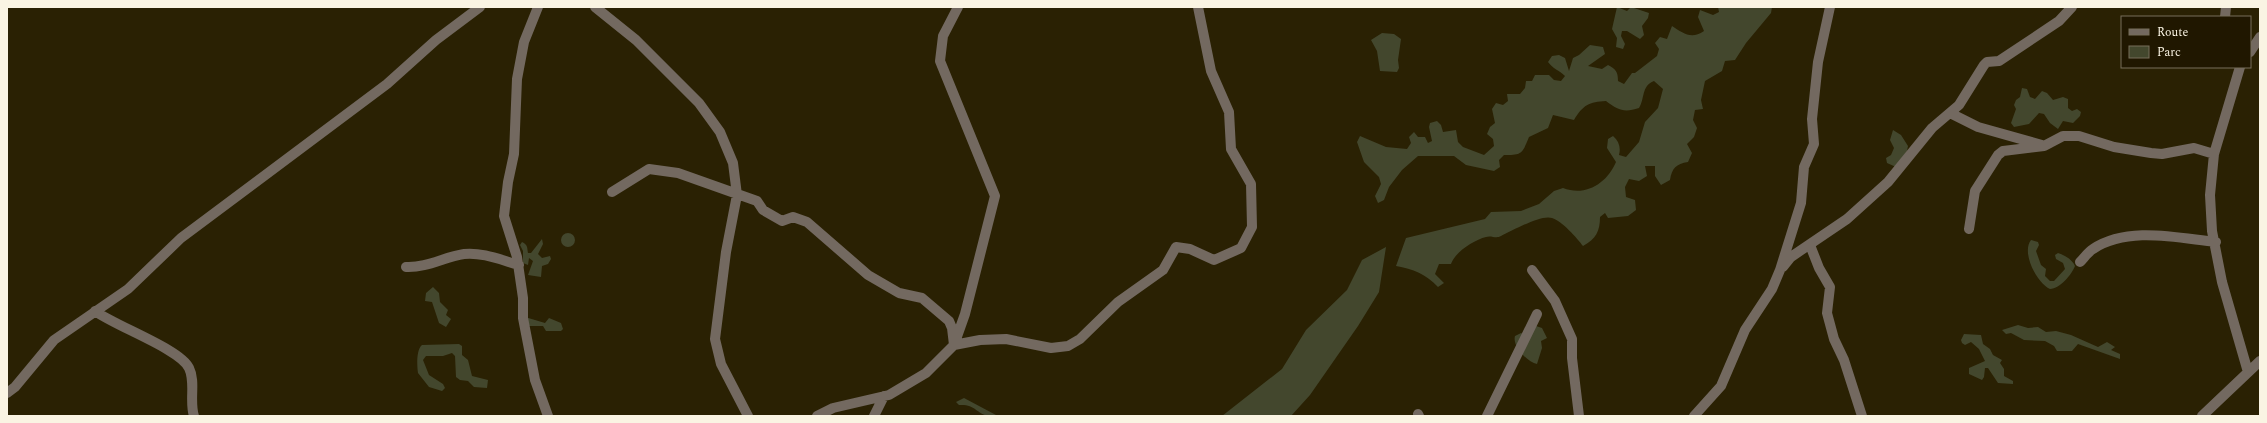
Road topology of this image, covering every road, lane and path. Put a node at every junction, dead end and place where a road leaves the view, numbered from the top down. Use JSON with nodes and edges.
{"nodes":[{"id":1,"x":480,"y":7,"type":"edge"},
{"id":2,"x":538,"y":7,"type":"edge"},
{"id":3,"x":595,"y":7,"type":"edge"},
{"id":4,"x":958,"y":7,"type":"edge"},
{"id":5,"x":1198,"y":7,"type":"edge"},
{"id":6,"x":1830,"y":7,"type":"edge"},
{"id":7,"x":2072,"y":7,"type":"edge"},
{"id":8,"x":2260,"y":36,"type":"edge"},
{"id":9,"x":2251,"y":50,"type":"edge"},
{"id":10,"x":2237,"y":68,"type":"edge"},
{"id":11,"x":1950,"y":113,"type":"junction"},
{"id":12,"x":2044,"y":146,"type":"junction"},
{"id":13,"x":2214,"y":154,"type":"junction"},
{"id":14,"x":612,"y":192,"type":"dead end"},
{"id":15,"x":737,"y":195,"type":"junction"},
{"id":16,"x":1969,"y":229,"type":"dead end"},
{"id":17,"x":2216,"y":242,"type":"junction"},
{"id":18,"x":1810,"y":245,"type":"junction"},
{"id":19,"x":2080,"y":262,"type":"dead end"},
{"id":20,"x":519,"y":264,"type":"junction"},
{"id":21,"x":406,"y":267,"type":"dead end"},
{"id":22,"x":1532,"y":270,"type":"dead end"},
{"id":23,"x":1780,"y":270,"type":"junction"},
{"id":24,"x":95,"y":311,"type":"junction"},
{"id":25,"x":1537,"y":314,"type":"dead end"},
{"id":26,"x":954,"y":345,"type":"junction"},
{"id":27,"x":2260,"y":361,"type":"edge"},
{"id":28,"x":2248,"y":372,"type":"junction"},
{"id":29,"x":7,"y":394,"type":"edge"},
{"id":30,"x":884,"y":396,"type":"junction"},
{"id":31,"x":194,"y":416,"type":"edge"},
{"id":32,"x":548,"y":416,"type":"edge"},
{"id":33,"x":748,"y":416,"type":"edge"},
{"id":34,"x":817,"y":416,"type":"edge"},
{"id":35,"x":874,"y":416,"type":"edge"},
{"id":36,"x":1488,"y":416,"type":"edge"},
{"id":37,"x":1579,"y":416,"type":"edge"},
{"id":38,"x":1694,"y":416,"type":"edge"},
{"id":39,"x":1862,"y":416,"type":"edge"},
{"id":40,"x":2202,"y":416,"type":"edge"}],
"edges":[{"from":1,"to":24,"type":"street"},
{"from":2,"to":20,"type":"street"},
{"from":3,"to":15,"type":"street"},
{"from":4,"to":26,"type":"street"},
{"from":5,"to":26,"type":"street"},
{"from":6,"to":23,"type":"street"},
{"from":7,"to":11,"type":"street"},
{"from":8,"to":9,"type":"street"},
{"from":10,"to":13,"type":"street"},
{"from":11,"to":12,"type":"street"},
{"from":11,"to":18,"type":"street"},
{"from":12,"to":13,"type":"street"},
{"from":12,"to":16,"type":"street"},
{"from":13,"to":17,"type":"street"},
{"from":14,"to":15,"type":"street"},
{"from":15,"to":26,"type":"street"},
{"from":15,"to":33,"type":"street"},
{"from":17,"to":19,"type":"street"},
{"from":17,"to":28,"type":"street"},
{"from":18,"to":23,"type":"street"},
{"from":18,"to":39,"type":"street"},
{"from":20,"to":21,"type":"street"},
{"from":20,"to":32,"type":"street"},
{"from":22,"to":37,"type":"street"},
{"from":23,"to":38,"type":"street"},
{"from":24,"to":29,"type":"street"},
{"from":24,"to":31,"type":"street"},
{"from":25,"to":36,"type":"street"},
{"from":26,"to":30,"type":"street"},
{"from":27,"to":28,"type":"street"},
{"from":28,"to":40,"type":"street"},
{"from":30,"to":34,"type":"street"},
{"from":30,"to":35,"type":"street"}]}
